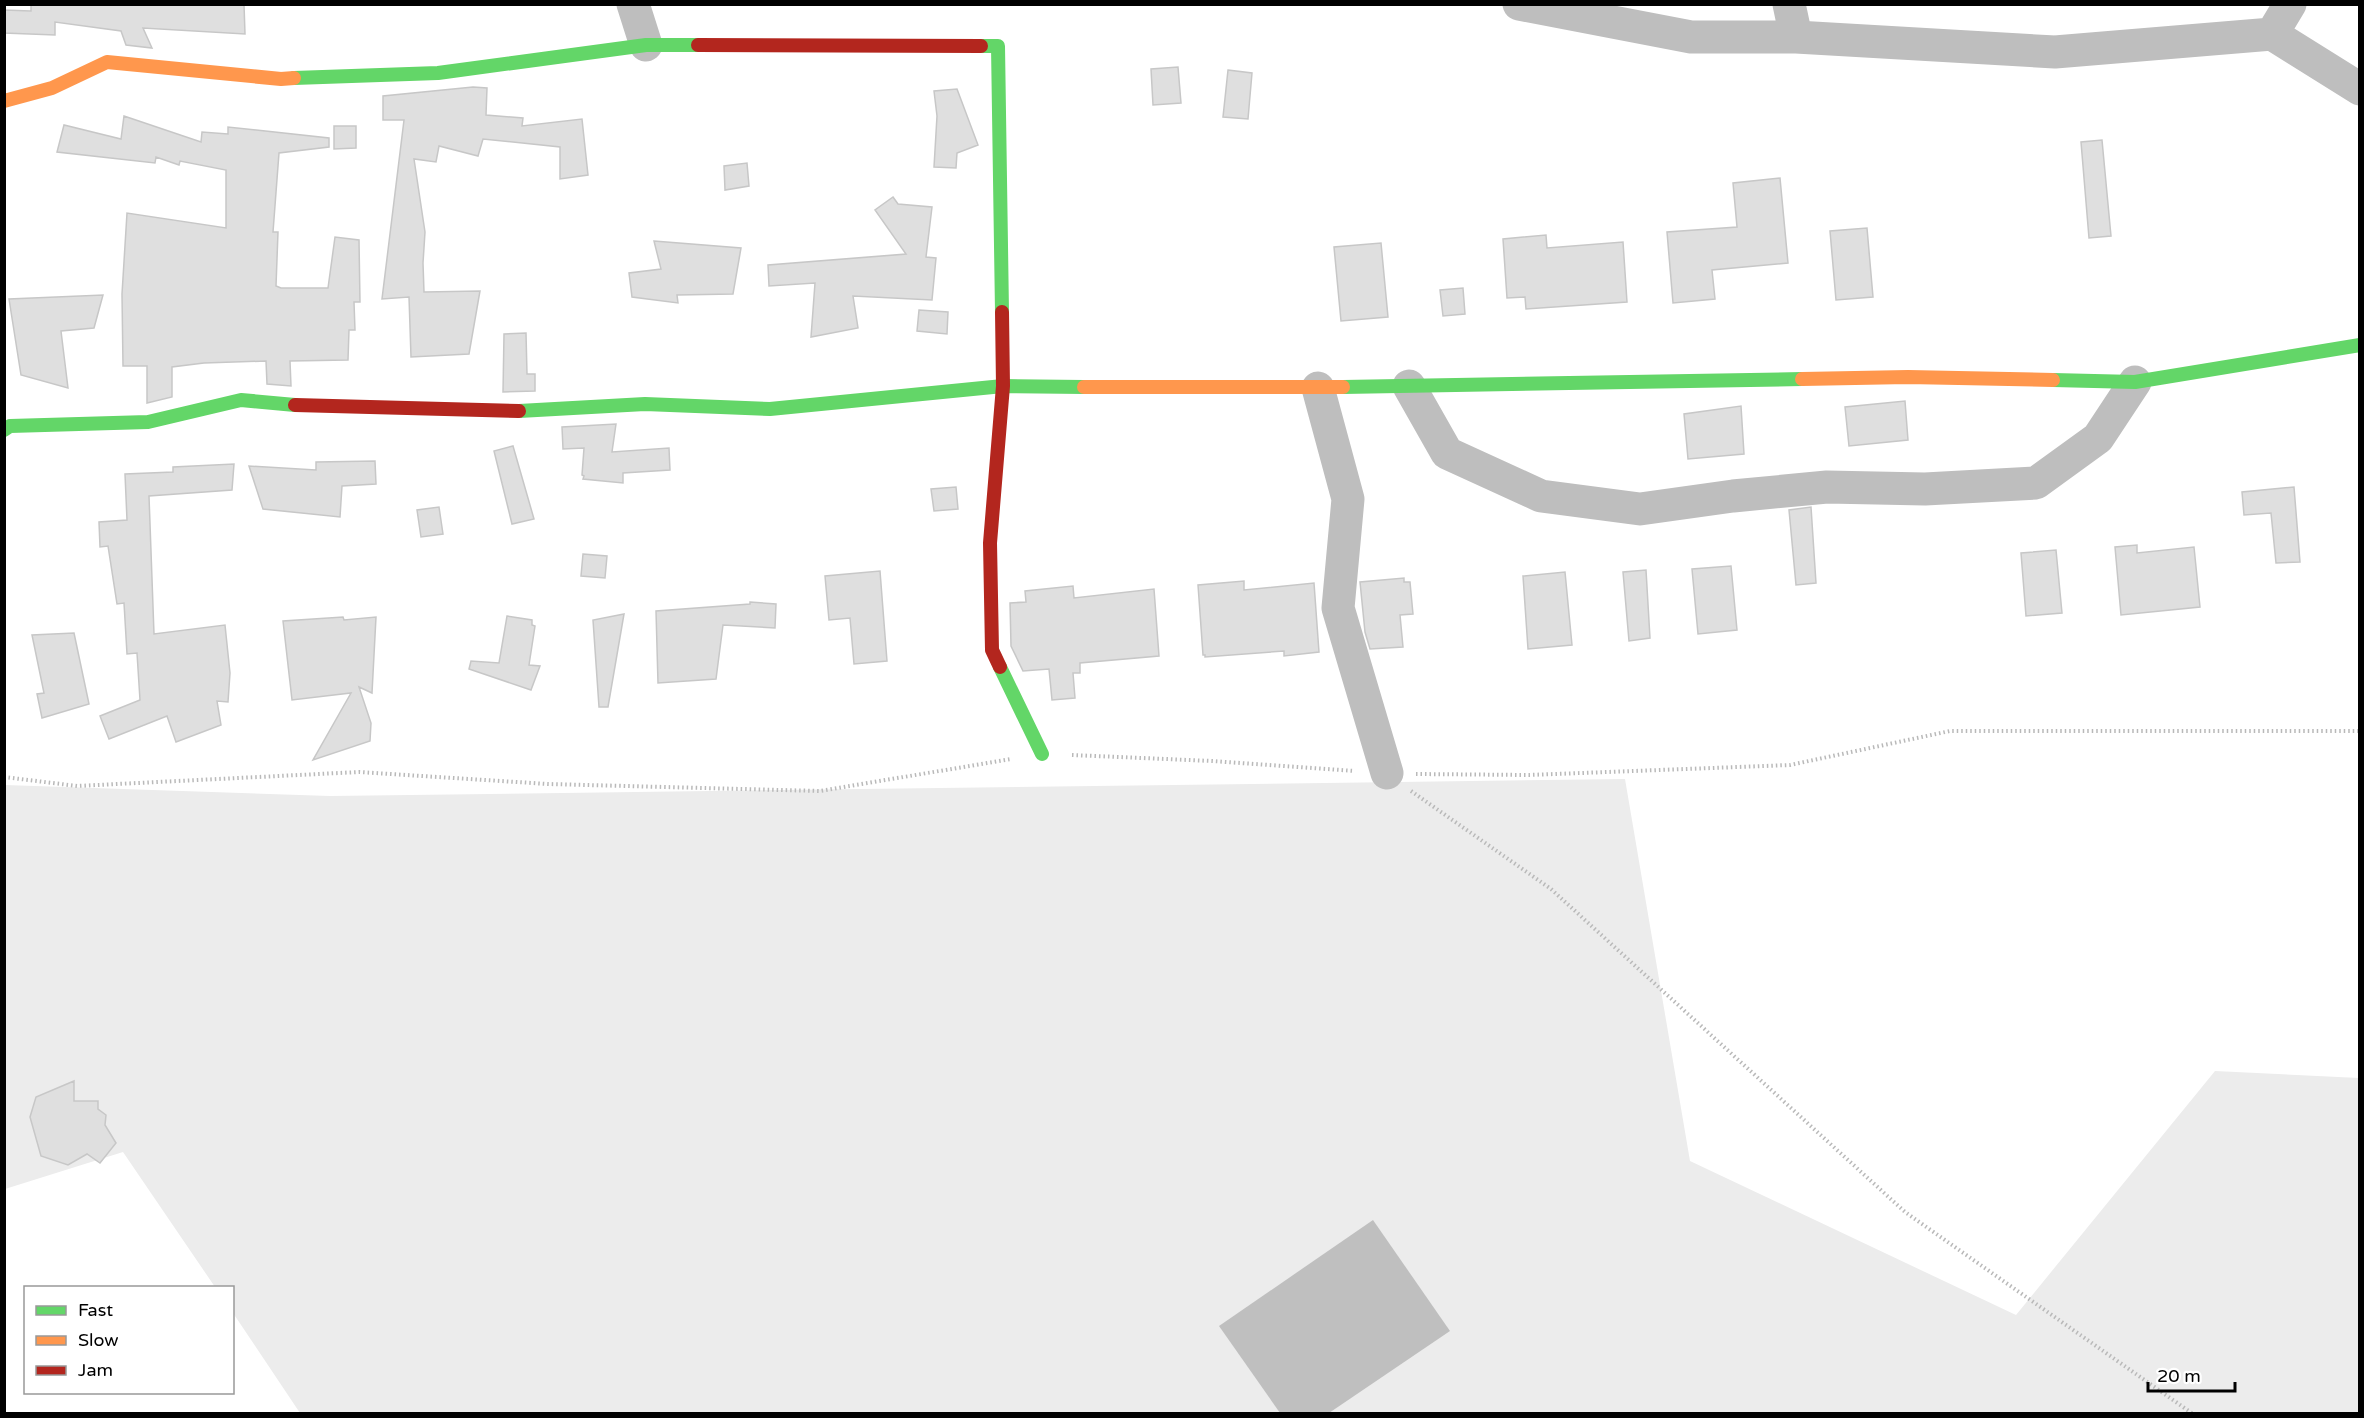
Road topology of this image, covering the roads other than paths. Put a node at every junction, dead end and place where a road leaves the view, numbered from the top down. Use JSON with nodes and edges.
{"nodes":[{"id":1,"x":633,"y":4,"type":"edge"},
{"id":2,"x":1519,"y":4,"type":"edge"},
{"id":3,"x":1789,"y":4,"type":"edge"},
{"id":4,"x":2290,"y":4,"type":"edge"},
{"id":5,"x":2272,"y":34,"type":"junction"},
{"id":6,"x":1796,"y":37,"type":"junction"},
{"id":7,"x":646,"y":45,"type":"junction"},
{"id":8,"x":2360,"y":89,"type":"edge"},
{"id":9,"x":4,"y":101,"type":"edge"},
{"id":10,"x":2360,"y":345,"type":"edge"},
{"id":11,"x":2135,"y":382,"type":"junction"},
{"id":12,"x":1002,"y":386,"type":"junction"},
{"id":13,"x":1409,"y":387,"type":"junction"},
{"id":14,"x":1318,"y":388,"type":"junction"},
{"id":15,"x":4,"y":430,"type":"edge"},
{"id":16,"x":1042,"y":754,"type":"road end"},
{"id":17,"x":1387,"y":773,"type":"road end"}],
"edges":[{"from":1,"to":7,"type":"street"},
{"from":2,"to":6,"type":"street"},
{"from":3,"to":6,"type":"street"},
{"from":4,"to":5,"type":"street"},
{"from":5,"to":6,"type":"street"},
{"from":5,"to":8,"type":"street"},
{"from":7,"to":9,"type":"street"},
{"from":7,"to":12,"type":"street"},
{"from":10,"to":11,"type":"street"},
{"from":11,"to":13,"type":"street"},
{"from":11,"to":13,"type":"street"},
{"from":12,"to":14,"type":"street"},
{"from":12,"to":15,"type":"street"},
{"from":12,"to":16,"type":"street"},
{"from":13,"to":14,"type":"street"},
{"from":14,"to":17,"type":"street"}]}
